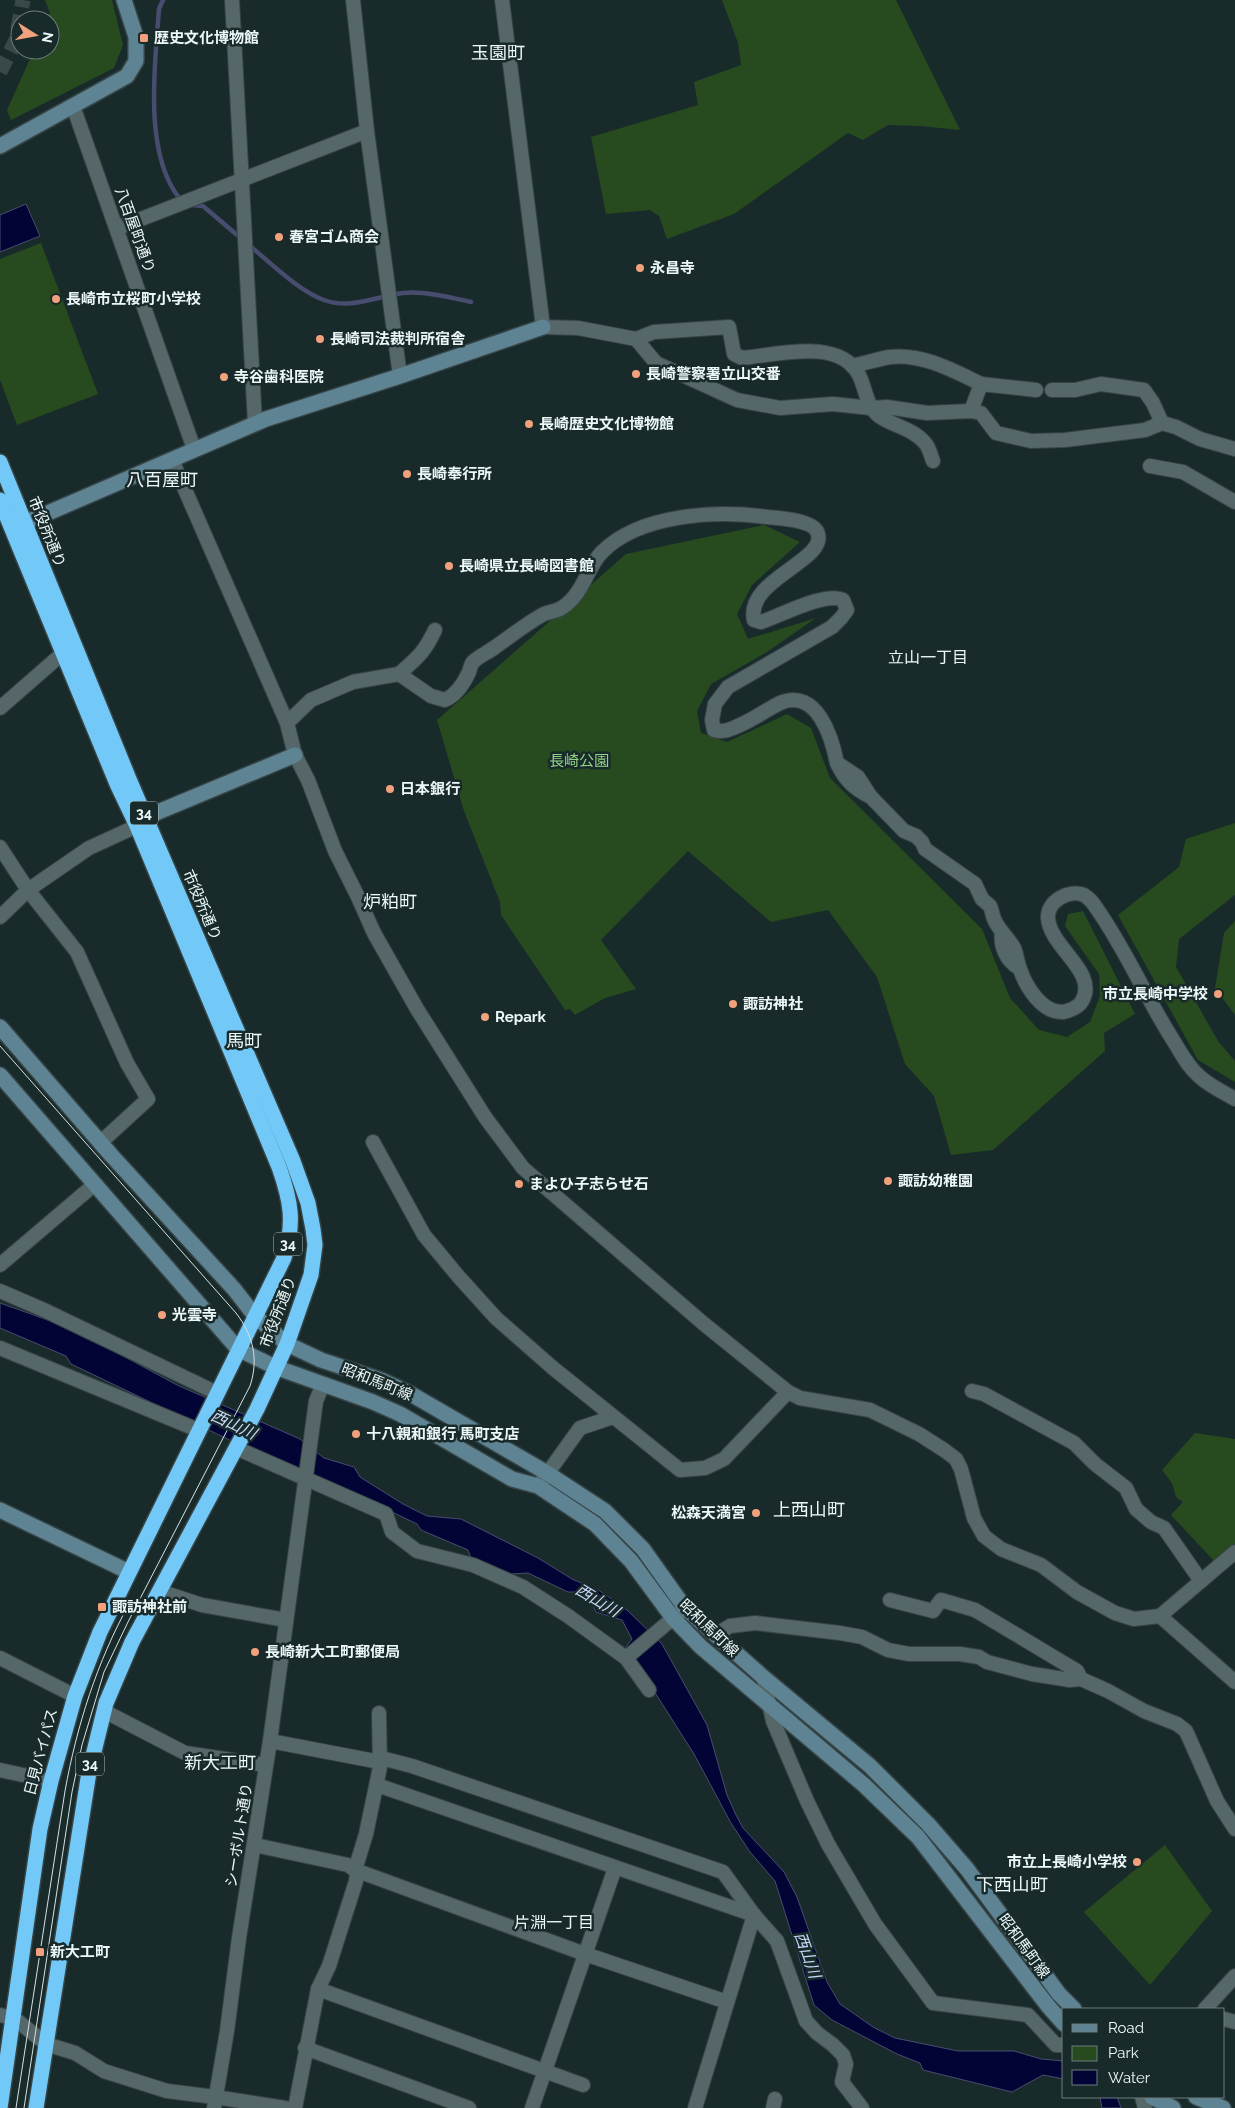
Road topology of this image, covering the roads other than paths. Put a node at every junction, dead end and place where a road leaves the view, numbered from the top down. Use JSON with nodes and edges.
{"nodes":[{"id":1,"x":124,"y":0,"type":"edge"},
{"id":2,"x":232,"y":0,"type":"edge"},
{"id":3,"x":353,"y":0,"type":"edge"},
{"id":4,"x":502,"y":0,"type":"edge"},
{"id":5,"x":73,"y":106,"type":"junction"},
{"id":6,"x":367,"y":131,"type":"junction"},
{"id":7,"x":0,"y":146,"type":"edge"},
{"id":8,"x":242,"y":180,"type":"junction"},
{"id":9,"x":118,"y":228,"type":"junction"},
{"id":10,"x":543,"y":327,"type":"junction"},
{"id":11,"x":636,"y":339,"type":"junction"},
{"id":12,"x":852,"y":366,"type":"junction"},
{"id":13,"x":400,"y":376,"type":"junction"},
{"id":14,"x":981,"y":384,"type":"junction"},
{"id":15,"x":1036,"y":390,"type":"dead end"},
{"id":16,"x":1052,"y":390,"type":"dead end"},
{"id":17,"x":871,"y":408,"type":"junction"},
{"id":18,"x":971,"y":411,"type":"junction"},
{"id":19,"x":255,"y":423,"type":"junction"},
{"id":20,"x":1162,"y":424,"type":"junction"},
{"id":21,"x":194,"y":449,"type":"junction"},
{"id":22,"x":1235,"y":449,"type":"edge"},
{"id":23,"x":172,"y":460,"type":"junction"},
{"id":24,"x":933,"y":461,"type":"dead end"},
{"id":25,"x":0,"y":462,"type":"edge"},
{"id":26,"x":1150,"y":466,"type":"dead end"},
{"id":27,"x":0,"y":500,"type":"edge"},
{"id":28,"x":1235,"y":502,"type":"edge"},
{"id":29,"x":18,"y":526,"type":"junction"},
{"id":30,"x":435,"y":630,"type":"dead end"},
{"id":31,"x":63,"y":653,"type":"junction"},
{"id":32,"x":399,"y":674,"type":"junction"},
{"id":33,"x":0,"y":708,"type":"edge"},
{"id":34,"x":287,"y":723,"type":"junction"},
{"id":35,"x":295,"y":755,"type":"junction"},
{"id":36,"x":141,"y":822,"type":"junction"},
{"id":37,"x":0,"y":847,"type":"edge"},
{"id":38,"x":28,"y":890,"type":"junction"},
{"id":39,"x":0,"y":916,"type":"edge"},
{"id":40,"x":0,"y":1027,"type":"edge"},
{"id":41,"x":0,"y":1075,"type":"edge"},
{"id":42,"x":1235,"y":1099,"type":"edge"},
{"id":43,"x":373,"y":1142,"type":"dead end"},
{"id":44,"x":100,"y":1143,"type":"junction"},
{"id":45,"x":95,"y":1184,"type":"junction"},
{"id":46,"x":0,"y":1266,"type":"edge"},
{"id":47,"x":0,"y":1291,"type":"edge"},
{"id":48,"x":255,"y":1316,"type":"junction"},
{"id":49,"x":287,"y":1344,"type":"junction"},
{"id":50,"x":0,"y":1348,"type":"edge"},
{"id":51,"x":238,"y":1350,"type":"junction"},
{"id":52,"x":275,"y":1367,"type":"junction"},
{"id":53,"x":322,"y":1384,"type":"junction"},
{"id":54,"x":788,"y":1392,"type":"junction"},
{"id":55,"x":972,"y":1392,"type":"dead end"},
{"id":56,"x":217,"y":1393,"type":"junction"},
{"id":57,"x":613,"y":1417,"type":"junction"},
{"id":58,"x":198,"y":1430,"type":"junction"},
{"id":59,"x":236,"y":1448,"type":"junction"},
{"id":60,"x":547,"y":1473,"type":"junction"},
{"id":61,"x":305,"y":1478,"type":"junction"},
{"id":62,"x":538,"y":1486,"type":"junction"},
{"id":63,"x":0,"y":1510,"type":"edge"},
{"id":64,"x":1235,"y":1552,"type":"edge"},
{"id":65,"x":129,"y":1572,"type":"junction"},
{"id":66,"x":1201,"y":1581,"type":"junction"},
{"id":67,"x":159,"y":1591,"type":"junction"},
{"id":68,"x":890,"y":1600,"type":"dead end"},
{"id":69,"x":679,"y":1613,"type":"junction"},
{"id":70,"x":1160,"y":1616,"type":"junction"},
{"id":71,"x":286,"y":1620,"type":"junction"},
{"id":72,"x":715,"y":1635,"type":"junction"},
{"id":73,"x":628,"y":1657,"type":"junction"},
{"id":74,"x":0,"y":1658,"type":"edge"},
{"id":75,"x":763,"y":1678,"type":"junction"},
{"id":76,"x":1081,"y":1680,"type":"junction"},
{"id":77,"x":1235,"y":1682,"type":"edge"},
{"id":78,"x":649,"y":1690,"type":"dead end"},
{"id":79,"x":75,"y":1696,"type":"junction"},
{"id":80,"x":769,"y":1704,"type":"junction"},
{"id":81,"x":104,"y":1711,"type":"junction"},
{"id":82,"x":379,"y":1713,"type":"dead end"},
{"id":83,"x":270,"y":1741,"type":"junction"},
{"id":84,"x":380,"y":1762,"type":"junction"},
{"id":85,"x":266,"y":1765,"type":"junction"},
{"id":86,"x":0,"y":1770,"type":"edge"},
{"id":87,"x":51,"y":1781,"type":"junction"},
{"id":88,"x":377,"y":1785,"type":"junction"},
{"id":89,"x":1235,"y":1829,"type":"edge"},
{"id":90,"x":255,"y":1844,"type":"junction"},
{"id":91,"x":615,"y":1868,"type":"junction"},
{"id":92,"x":355,"y":1870,"type":"junction"},
{"id":93,"x":754,"y":1915,"type":"junction"},
{"id":94,"x":585,"y":1954,"type":"junction"},
{"id":95,"x":1235,"y":1976,"type":"edge"},
{"id":96,"x":318,"y":1989,"type":"junction"},
{"id":97,"x":727,"y":2002,"type":"junction"},
{"id":98,"x":1073,"y":2008,"type":"edge"},
{"id":99,"x":1206,"y":2008,"type":"edge"},
{"id":100,"x":7,"y":2016,"type":"edge"},
{"id":101,"x":1062,"y":2022,"type":"edge"},
{"id":102,"x":46,"y":2044,"type":"junction"},
{"id":103,"x":1062,"y":2045,"type":"edge"},
{"id":104,"x":305,"y":2048,"type":"junction"},
{"id":105,"x":544,"y":2071,"type":"junction"},
{"id":106,"x":582,"y":2085,"type":"dead end"},
{"id":107,"x":1154,"y":2098,"type":"edge"},
{"id":108,"x":215,"y":2102,"type":"edge"},
{"id":109,"x":1204,"y":2103,"type":"edge"},
{"id":110,"x":0,"y":2108,"type":"edge"},
{"id":111,"x":36,"y":2108,"type":"edge"},
{"id":112,"x":284,"y":2108,"type":"edge"},
{"id":113,"x":295,"y":2108,"type":"edge"},
{"id":114,"x":469,"y":2108,"type":"edge"},
{"id":115,"x":532,"y":2108,"type":"edge"},
{"id":116,"x":695,"y":2108,"type":"edge"},
{"id":117,"x":862,"y":2108,"type":"edge"},
{"id":118,"x":1173,"y":2108,"type":"edge"},
{"id":119,"x":1224,"y":2108,"type":"edge"}],
"edges":[{"from":1,"to":5,"type":"main road"},
{"from":2,"to":8,"type":"street"},
{"from":3,"to":6,"type":"street"},
{"from":4,"to":10,"type":"street"},
{"from":5,"to":7,"type":"main road"},
{"from":5,"to":9,"type":"street","name":"八百屋町通り"},
{"from":6,"to":8,"type":"street"},
{"from":6,"to":13,"type":"street"},
{"from":8,"to":9,"type":"street"},
{"from":8,"to":19,"type":"street"},
{"from":9,"to":21,"type":"street","name":"八百屋町通り"},
{"from":10,"to":11,"type":"street"},
{"from":10,"to":13,"type":"main road"},
{"from":11,"to":12,"type":"street"},
{"from":11,"to":17,"type":"street"},
{"from":12,"to":14,"type":"street"},
{"from":12,"to":17,"type":"street"},
{"from":13,"to":19,"type":"main road"},
{"from":14,"to":15,"type":"street"},
{"from":14,"to":18,"type":"street"},
{"from":16,"to":20,"type":"street"},
{"from":17,"to":18,"type":"street"},
{"from":17,"to":24,"type":"street"},
{"from":18,"to":20,"type":"street"},
{"from":19,"to":21,"type":"main road"},
{"from":20,"to":22,"type":"street"},
{"from":21,"to":23,"type":"main road"},
{"from":23,"to":29,"type":"main road"},
{"from":23,"to":34,"type":"street"},
{"from":25,"to":29,"type":"highway","name":"市役所通り","number":"34"},
{"from":26,"to":28,"type":"street"},
{"from":27,"to":29,"type":"highway","name":"市役所通り","number":"34"},
{"from":29,"to":31,"type":"highway","name":"市役所通り","number":"34"},
{"from":29,"to":36,"type":"highway","name":"市役所通り","number":"34"},
{"from":30,"to":32,"type":"street"},
{"from":31,"to":33,"type":"street"},
{"from":31,"to":36,"type":"highway","name":"市役所通り","number":"34"},
{"from":32,"to":34,"type":"street"},
{"from":32,"to":42,"type":"street"},
{"from":34,"to":35,"type":"street"},
{"from":35,"to":36,"type":"main road"},
{"from":35,"to":54,"type":"street"},
{"from":36,"to":38,"type":"street"},
{"from":36,"to":48,"type":"highway","name":"市役所通り","number":"34"},
{"from":36,"to":49,"type":"highway","name":"市役所通り","number":"34"},
{"from":37,"to":38,"type":"street"},
{"from":38,"to":39,"type":"street"},
{"from":38,"to":44,"type":"street"},
{"from":40,"to":44,"type":"main road","name":"昭和馬町線"},
{"from":41,"to":45,"type":"main road"},
{"from":43,"to":57,"type":"street"},
{"from":44,"to":48,"type":"main road","name":"昭和馬町線"},
{"from":45,"to":46,"type":"street"},
{"from":45,"to":51,"type":"main road"},
{"from":47,"to":56,"type":"street"},
{"from":48,"to":49,"type":"main road","name":"昭和馬町線"},
{"from":48,"to":51,"type":"highway","name":"市役所通り","number":"34"},
{"from":49,"to":52,"type":"highway","name":"市役所通り","number":"34"},
{"from":49,"to":60,"type":"main road","name":"昭和馬町線"},
{"from":50,"to":58,"type":"street"},
{"from":51,"to":52,"type":"main road","name":"昭和馬町線"},
{"from":51,"to":56,"type":"highway","number":"34"},
{"from":52,"to":53,"type":"main road","name":"昭和馬町線"},
{"from":52,"to":59,"type":"highway","number":"34"},
{"from":53,"to":61,"type":"street","name":"シーボルト通り"},
{"from":53,"to":62,"type":"main road","name":"昭和馬町線"},
{"from":54,"to":57,"type":"street"},
{"from":54,"to":70,"type":"street"},
{"from":55,"to":66,"type":"street"},
{"from":56,"to":58,"type":"highway","number":"34"},
{"from":57,"to":60,"type":"street"},
{"from":58,"to":65,"type":"highway","name":"日見バイパス","number":"34"},
{"from":59,"to":61,"type":"street"},
{"from":59,"to":67,"type":"highway","number":"34"},
{"from":60,"to":62,"type":"street"},
{"from":60,"to":69,"type":"main road","name":"昭和馬町線"},
{"from":61,"to":71,"type":"street","name":"シーボルト通り"},
{"from":61,"to":73,"type":"street"},
{"from":62,"to":69,"type":"main road","name":"昭和馬町線"},
{"from":63,"to":65,"type":"main road"},
{"from":64,"to":66,"type":"street"},
{"from":65,"to":79,"type":"highway","name":"日見バイパス","number":"34"},
{"from":66,"to":70,"type":"street"},
{"from":67,"to":71,"type":"street"},
{"from":67,"to":81,"type":"highway","number":"34"},
{"from":68,"to":76,"type":"street"},
{"from":69,"to":72,"type":"main road","name":"昭和馬町線"},
{"from":69,"to":73,"type":"street"},
{"from":69,"to":80,"type":"main road","name":"昭和馬町線"},
{"from":70,"to":77,"type":"street"},
{"from":71,"to":83,"type":"street","name":"シーボルト通り"},
{"from":72,"to":75,"type":"main road","name":"昭和馬町線"},
{"from":72,"to":76,"type":"street"},
{"from":73,"to":78,"type":"street"},
{"from":74,"to":79,"type":"street"},
{"from":75,"to":80,"type":"street"},
{"from":75,"to":98,"type":"main road","name":"昭和馬町線"},
{"from":76,"to":89,"type":"street"},
{"from":79,"to":87,"type":"highway","name":"日見バイパス","number":"34"},
{"from":80,"to":101,"type":"main road","name":"昭和馬町線"},
{"from":80,"to":103,"type":"street"},
{"from":81,"to":85,"type":"street"},
{"from":81,"to":102,"type":"highway","number":"34"},
{"from":82,"to":84,"type":"street"},
{"from":83,"to":84,"type":"street"},
{"from":83,"to":85,"type":"street","name":"シーボルト通り"},
{"from":84,"to":88,"type":"street"},
{"from":84,"to":93,"type":"street"},
{"from":85,"to":90,"type":"street","name":"シーボルト通り"},
{"from":86,"to":87,"type":"street"},
{"from":87,"to":100,"type":"highway","name":"日見バイパス","number":"34"},
{"from":88,"to":91,"type":"street"},
{"from":88,"to":92,"type":"street"},
{"from":90,"to":92,"type":"street"},
{"from":90,"to":108,"type":"street","name":"シーボルト通り"},
{"from":91,"to":93,"type":"street"},
{"from":91,"to":94,"type":"street"},
{"from":92,"to":94,"type":"street"},
{"from":92,"to":96,"type":"street"},
{"from":93,"to":97,"type":"street"},
{"from":93,"to":117,"type":"street"},
{"from":94,"to":97,"type":"street"},
{"from":94,"to":105,"type":"street"},
{"from":95,"to":99,"type":"street"},
{"from":96,"to":104,"type":"street"},
{"from":96,"to":105,"type":"street"},
{"from":97,"to":116,"type":"street"},
{"from":100,"to":102,"type":"street"},
{"from":100,"to":110,"type":"highway","name":"日見バイパス","number":"34"},
{"from":102,"to":108,"type":"street"},
{"from":102,"to":111,"type":"highway","number":"34"},
{"from":104,"to":113,"type":"street"},
{"from":104,"to":114,"type":"street"},
{"from":105,"to":106,"type":"street"},
{"from":105,"to":115,"type":"street"},
{"from":107,"to":118,"type":"main road"},
{"from":108,"to":112,"type":"street"},
{"from":109,"to":119,"type":"main road"}]}
